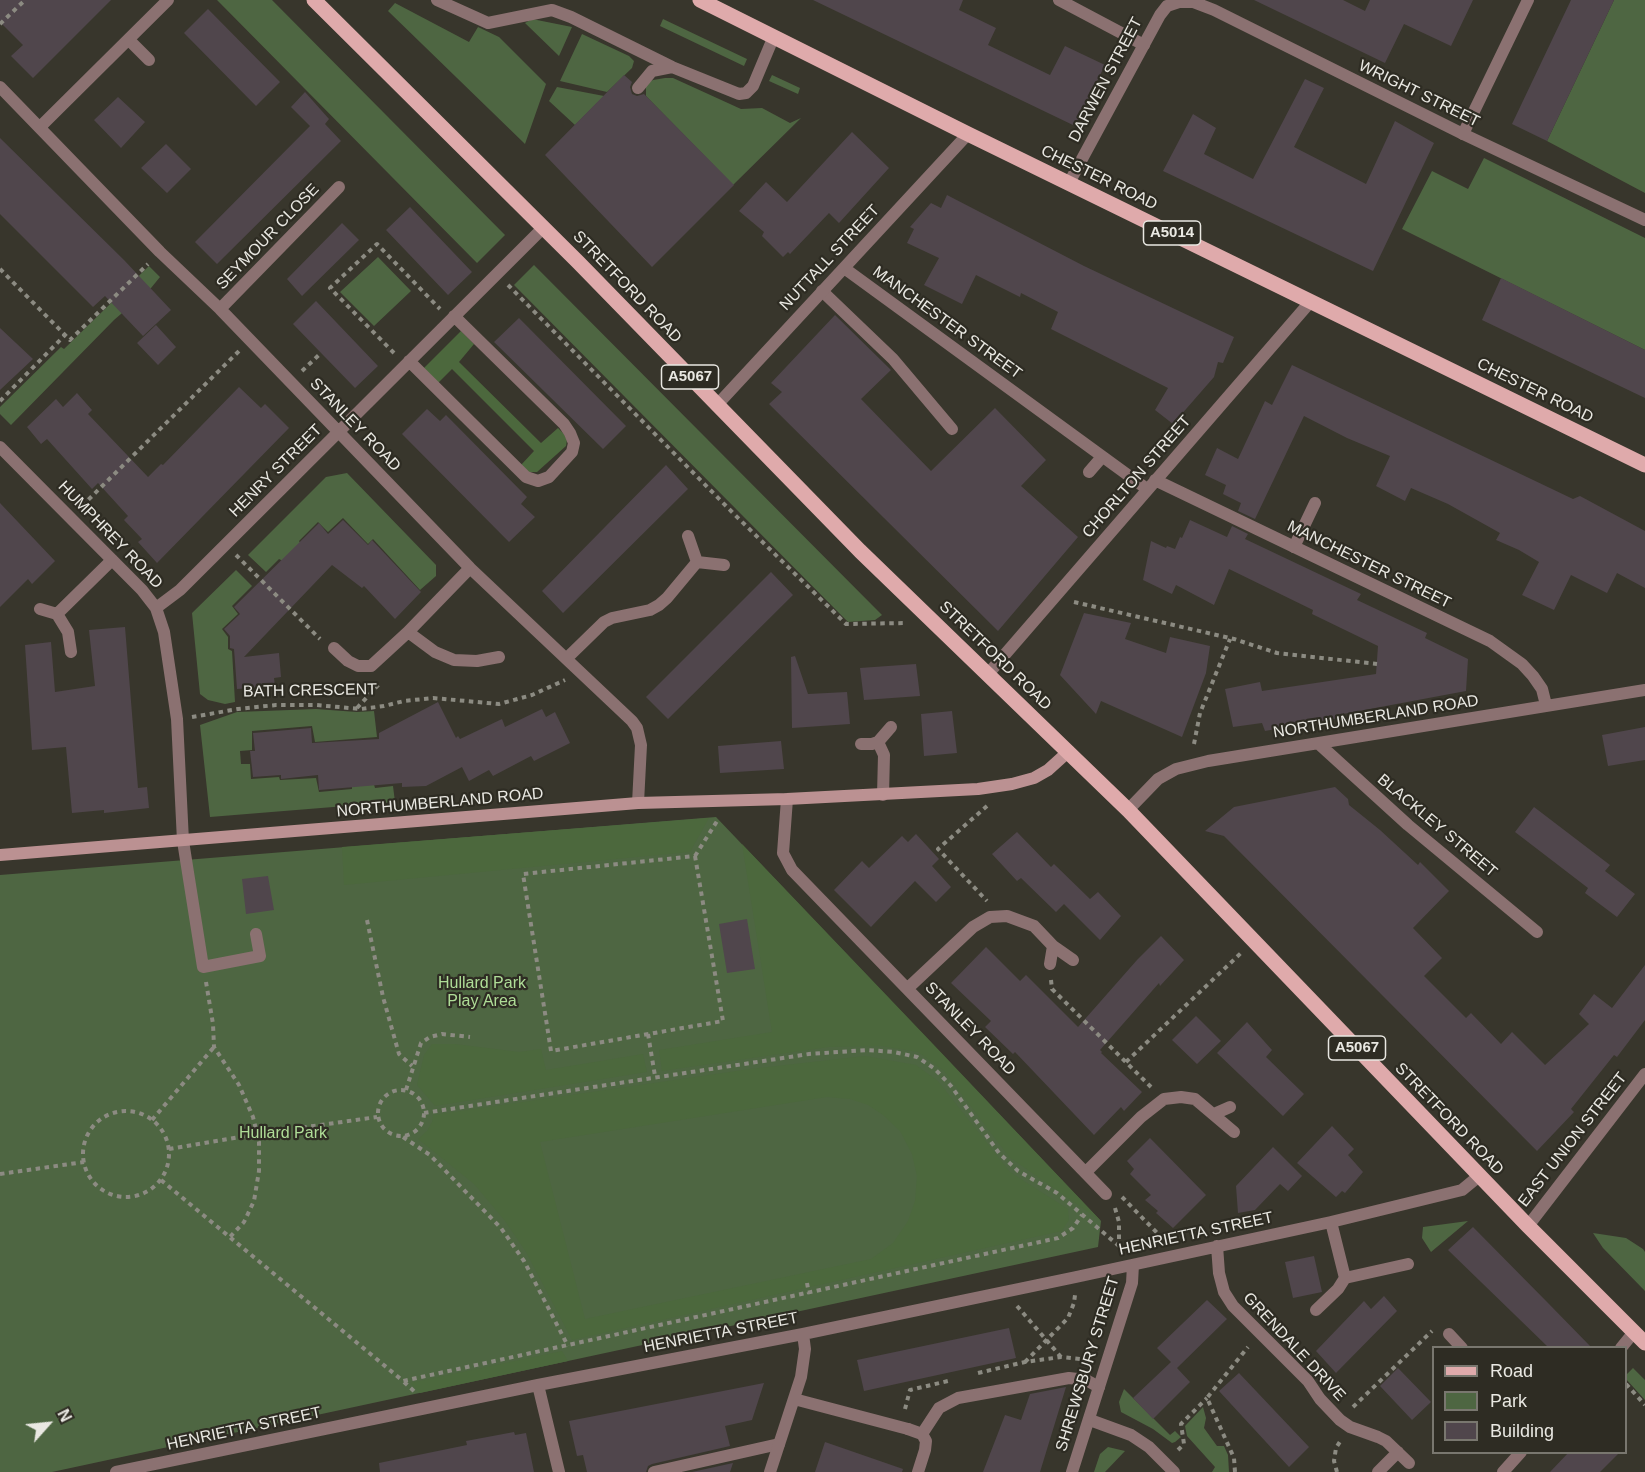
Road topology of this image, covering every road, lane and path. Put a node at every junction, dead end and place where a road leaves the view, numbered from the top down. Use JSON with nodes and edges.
{"nodes":[{"id":1,"x":25,"y":0,"type":"edge"},
{"id":2,"x":168,"y":0,"type":"edge"},
{"id":3,"x":314,"y":0,"type":"edge"},
{"id":4,"x":437,"y":0,"type":"edge"},
{"id":5,"x":700,"y":0,"type":"edge"},
{"id":6,"x":1059,"y":0,"type":"edge"},
{"id":7,"x":1528,"y":0,"type":"edge"},
{"id":8,"x":1179,"y":1,"type":"edge"},
{"id":9,"x":0,"y":24,"type":"edge"},
{"id":10,"x":774,"y":36,"type":"junction"},
{"id":11,"x":129,"y":40,"type":"junction"},
{"id":12,"x":1144,"y":45,"type":"junction"},
{"id":13,"x":149,"y":60,"type":"dead end"},
{"id":14,"x":672,"y":67,"type":"junction"},
{"id":15,"x":0,"y":87,"type":"edge"},
{"id":16,"x":638,"y":88,"type":"dead end"},
{"id":17,"x":40,"y":127,"type":"junction"},
{"id":18,"x":968,"y":134,"type":"junction"},
{"id":19,"x":1463,"y":134,"type":"junction"},
{"id":20,"x":1069,"y":183,"type":"junction"},
{"id":21,"x":339,"y":187,"type":"dead end"},
{"id":22,"x":1645,"y":220,"type":"edge"},
{"id":23,"x":543,"y":228,"type":"junction"},
{"id":24,"x":160,"y":252,"type":"junction"},
{"id":25,"x":844,"y":268,"type":"junction"},
{"id":26,"x":0,"y":269,"type":"edge"},
{"id":27,"x":497,"y":273,"type":"junction"},
{"id":28,"x":822,"y":291,"type":"junction"},
{"id":29,"x":1311,"y":302,"type":"junction"},
{"id":30,"x":220,"y":309,"type":"junction"},
{"id":31,"x":452,"y":318,"type":"junction"},
{"id":32,"x":65,"y":335,"type":"junction"},
{"id":33,"x":250,"y":340,"type":"junction"},
{"id":34,"x":321,"y":353,"type":"dead end"},
{"id":35,"x":407,"y":363,"type":"junction"},
{"id":36,"x":290,"y":382,"type":"junction"},
{"id":37,"x":0,"y":402,"type":"edge"},
{"id":38,"x":717,"y":405,"type":"junction"},
{"id":39,"x":952,"y":429,"type":"dead end"},
{"id":40,"x":338,"y":433,"type":"junction"},
{"id":41,"x":0,"y":447,"type":"edge"},
{"id":42,"x":1102,"y":457,"type":"junction"},
{"id":43,"x":1645,"y":465,"type":"edge"},
{"id":44,"x":1089,"y":472,"type":"dead end"},
{"id":45,"x":1151,"y":485,"type":"junction"},
{"id":46,"x":1315,"y":503,"type":"dead end"},
{"id":47,"x":70,"y":518,"type":"junction"},
{"id":48,"x":688,"y":536,"type":"dead end"},
{"id":49,"x":225,"y":544,"type":"junction"},
{"id":50,"x":1294,"y":547,"type":"junction"},
{"id":51,"x":112,"y":560,"type":"junction"},
{"id":52,"x":697,"y":562,"type":"junction"},
{"id":53,"x":724,"y":565,"type":"dead end"},
{"id":54,"x":470,"y":568,"type":"junction"},
{"id":55,"x":1074,"y":602,"type":"dead end"},
{"id":56,"x":156,"y":608,"type":"junction"},
{"id":57,"x":40,"y":609,"type":"dead end"},
{"id":58,"x":57,"y":614,"type":"junction"},
{"id":59,"x":935,"y":623,"type":"junction"},
{"id":60,"x":408,"y":632,"type":"junction"},
{"id":61,"x":1230,"y":639,"type":"junction"},
{"id":62,"x":334,"y":648,"type":"joint"},
{"id":63,"x":71,"y":652,"type":"dead end"},
{"id":64,"x":499,"y":657,"type":"dead end"},
{"id":65,"x":567,"y":658,"type":"junction"},
{"id":66,"x":1377,"y":664,"type":"dead end"},
{"id":67,"x":581,"y":671,"type":"junction"},
{"id":68,"x":988,"y":674,"type":"junction"},
{"id":69,"x":1645,"y":690,"type":"edge"},
{"id":70,"x":1546,"y":705,"type":"junction"},
{"id":71,"x":177,"y":719,"type":"junction"},
{"id":72,"x":891,"y":728,"type":"dead end"},
{"id":73,"x":878,"y":742,"type":"junction"},
{"id":74,"x":861,"y":744,"type":"dead end"},
{"id":75,"x":1194,"y":744,"type":"dead end"},
{"id":76,"x":1319,"y":744,"type":"junction"},
{"id":77,"x":1069,"y":751,"type":"junction"},
{"id":78,"x":988,"y":788,"type":"junction"},
{"id":79,"x":883,"y":795,"type":"junction"},
{"id":80,"x":787,"y":799,"type":"junction"},
{"id":81,"x":729,"y":801,"type":"junction"},
{"id":82,"x":638,"y":803,"type":"junction"},
{"id":83,"x":1128,"y":810,"type":"junction"},
{"id":84,"x":183,"y":841,"type":"junction"},
{"id":85,"x":0,"y":855,"type":"edge"},
{"id":86,"x":695,"y":856,"type":"junction"},
{"id":87,"x":990,"y":917,"type":"junction"},
{"id":88,"x":367,"y":920,"type":"dead end"},
{"id":89,"x":1537,"y":932,"type":"dead end"},
{"id":90,"x":256,"y":934,"type":"dead end"},
{"id":91,"x":1254,"y":940,"type":"junction"},
{"id":92,"x":1053,"y":946,"type":"junction"},
{"id":93,"x":1073,"y":960,"type":"dead end"},
{"id":94,"x":1050,"y":964,"type":"joint"},
{"id":95,"x":203,"y":967,"type":"junction"},
{"id":96,"x":908,"y":988,"type":"junction"},
{"id":97,"x":648,"y":1034,"type":"junction"},
{"id":98,"x":470,"y":1037,"type":"dead end"},
{"id":99,"x":214,"y":1047,"type":"junction"},
{"id":100,"x":1126,"y":1062,"type":"junction"},
{"id":101,"x":412,"y":1066,"type":"junction"},
{"id":102,"x":1645,"y":1074,"type":"edge"},
{"id":103,"x":655,"y":1076,"type":"junction"},
{"id":104,"x":406,"y":1090,"type":"junction"},
{"id":105,"x":1164,"y":1099,"type":"junction"},
{"id":106,"x":1230,"y":1107,"type":"dead end"},
{"id":107,"x":424,"y":1113,"type":"junction"},
{"id":108,"x":1214,"y":1114,"type":"junction"},
{"id":109,"x":377,"y":1117,"type":"junction"},
{"id":110,"x":152,"y":1120,"type":"junction"},
{"id":111,"x":1234,"y":1132,"type":"dead end"},
{"id":112,"x":257,"y":1134,"type":"junction"},
{"id":113,"x":403,"y":1137,"type":"junction"},
{"id":114,"x":169,"y":1149,"type":"junction"},
{"id":115,"x":84,"y":1162,"type":"junction"},
{"id":116,"x":1086,"y":1172,"type":"junction"},
{"id":117,"x":0,"y":1174,"type":"edge"},
{"id":118,"x":1479,"y":1176,"type":"junction"},
{"id":119,"x":161,"y":1180,"type":"junction"},
{"id":120,"x":1106,"y":1194,"type":"junction"},
{"id":121,"x":1082,"y":1215,"type":"junction"},
{"id":122,"x":1331,"y":1222,"type":"junction"},
{"id":123,"x":1528,"y":1226,"type":"junction"},
{"id":124,"x":229,"y":1238,"type":"junction"},
{"id":125,"x":1119,"y":1246,"type":"junction"},
{"id":126,"x":1217,"y":1246,"type":"junction"},
{"id":127,"x":1179,"y":1255,"type":"junction"},
{"id":128,"x":1408,"y":1264,"type":"dead end"},
{"id":129,"x":1128,"y":1266,"type":"junction"},
{"id":130,"x":1076,"y":1277,"type":"junction"},
{"id":131,"x":1345,"y":1278,"type":"junction"},
{"id":132,"x":807,"y":1283,"type":"dead end"},
{"id":133,"x":1005,"y":1292,"type":"junction"},
{"id":134,"x":809,"y":1294,"type":"junction"},
{"id":135,"x":1316,"y":1310,"type":"dead end"},
{"id":136,"x":1436,"y":1328,"type":"dead end"},
{"id":137,"x":1634,"y":1332,"type":"junction"},
{"id":138,"x":803,"y":1334,"type":"junction"},
{"id":139,"x":1262,"y":1334,"type":"junction"},
{"id":140,"x":1449,"y":1334,"type":"dead end"},
{"id":141,"x":1048,"y":1341,"type":"junction"},
{"id":142,"x":1645,"y":1343,"type":"edge"},
{"id":143,"x":568,"y":1346,"type":"junction"},
{"id":144,"x":1461,"y":1346,"type":"edge"},
{"id":145,"x":1622,"y":1346,"type":"edge"},
{"id":146,"x":1061,"y":1357,"type":"dead end"},
{"id":147,"x":1025,"y":1362,"type":"dead end"},
{"id":148,"x":538,"y":1385,"type":"junction"},
{"id":149,"x":1627,"y":1385,"type":"edge"},
{"id":150,"x":1099,"y":1387,"type":"junction"},
{"id":151,"x":1207,"y":1398,"type":"junction"},
{"id":152,"x":794,"y":1399,"type":"junction"},
{"id":153,"x":1645,"y":1405,"type":"edge"},
{"id":154,"x":1090,"y":1420,"type":"junction"},
{"id":155,"x":1345,"y":1424,"type":"junction"},
{"id":156,"x":922,"y":1434,"type":"junction"},
{"id":157,"x":779,"y":1444,"type":"junction"},
{"id":158,"x":1398,"y":1452,"type":"junction"},
{"id":159,"x":1519,"y":1454,"type":"edge"},
{"id":160,"x":1409,"y":1463,"type":"dead end"},
{"id":161,"x":1170,"y":1467,"type":"edge"},
{"id":162,"x":116,"y":1472,"type":"edge"},
{"id":163,"x":559,"y":1472,"type":"edge"},
{"id":164,"x":657,"y":1472,"type":"edge"},
{"id":165,"x":770,"y":1472,"type":"edge"},
{"id":166,"x":918,"y":1472,"type":"edge"},
{"id":167,"x":1072,"y":1472,"type":"edge"},
{"id":168,"x":1235,"y":1472,"type":"edge"},
{"id":169,"x":1337,"y":1472,"type":"edge"},
{"id":170,"x":1378,"y":1472,"type":"edge"},
{"id":171,"x":1503,"y":1472,"type":"edge"}],
"edges":[{"from":1,"to":9,"type":"path"},
{"from":2,"to":11,"type":"street"},
{"from":3,"to":23,"type":"main road","name":"STRETFORD ROAD","number":"A5067"},
{"from":4,"to":14,"type":"street"},
{"from":5,"to":10,"type":"main road","name":"CHESTER ROAD","number":"A5014"},
{"from":6,"to":12,"type":"street"},
{"from":7,"to":19,"type":"street"},
{"from":8,"to":12,"type":"street","name":"DARWEN STREET"},
{"from":8,"to":19,"type":"street","name":"WRIGHT STREET"},
{"from":10,"to":14,"type":"street"},
{"from":10,"to":18,"type":"main road","name":"CHESTER ROAD","number":"A5014"},
{"from":11,"to":13,"type":"street"},
{"from":11,"to":17,"type":"street"},
{"from":12,"to":20,"type":"street","name":"DARWEN STREET"},
{"from":14,"to":16,"type":"street"},
{"from":15,"to":17,"type":"street","name":"STANLEY ROAD"},
{"from":17,"to":24,"type":"street","name":"STANLEY ROAD"},
{"from":18,"to":20,"type":"main road","name":"CHESTER ROAD","number":"A5014"},
{"from":18,"to":25,"type":"street","name":"NUTTALL STREET"},
{"from":19,"to":22,"type":"street","name":"WRIGHT STREET"},
{"from":20,"to":29,"type":"main road","name":"CHESTER ROAD","number":"A5014"},
{"from":21,"to":30,"type":"street","name":"SEYMOUR CLOSE"},
{"from":23,"to":27,"type":"street","name":"HENRY STREET"},
{"from":23,"to":38,"type":"main road","name":"STRETFORD ROAD","number":"A5067"},
{"from":24,"to":30,"type":"street","name":"STANLEY ROAD"},
{"from":24,"to":32,"type":"path"},
{"from":25,"to":28,"type":"street","name":"NUTTALL STREET"},
{"from":25,"to":42,"type":"street","name":"MANCHESTER STREET"},
{"from":26,"to":32,"type":"path"},
{"from":27,"to":31,"type":"street","name":"HENRY STREET"},
{"from":27,"to":59,"type":"path"},
{"from":28,"to":38,"type":"street","name":"NUTTALL STREET"},
{"from":28,"to":39,"type":"street"},
{"from":29,"to":43,"type":"main road","name":"CHESTER ROAD","number":"A5014"},
{"from":29,"to":45,"type":"street","name":"CHORLTON STREET"},
{"from":30,"to":33,"type":"street","name":"STANLEY ROAD"},
{"from":31,"to":35,"type":"street","name":"HENRY STREET"},
{"from":31,"to":35,"type":"path"},
{"from":31,"to":35,"type":"street"},
{"from":32,"to":37,"type":"path"},
{"from":33,"to":36,"type":"street","name":"STANLEY ROAD"},
{"from":33,"to":47,"type":"path"},
{"from":34,"to":36,"type":"path"},
{"from":35,"to":40,"type":"street","name":"HENRY STREET"},
{"from":36,"to":40,"type":"street","name":"STANLEY ROAD"},
{"from":38,"to":59,"type":"main road","name":"STRETFORD ROAD","number":"A5067"},
{"from":40,"to":49,"type":"street","name":"HENRY STREET"},
{"from":40,"to":54,"type":"street","name":"STANLEY ROAD"},
{"from":41,"to":47,"type":"street","name":"HUMPHREY ROAD"},
{"from":42,"to":44,"type":"street"},
{"from":42,"to":45,"type":"street","name":"MANCHESTER STREET"},
{"from":45,"to":50,"type":"street","name":"MANCHESTER STREET"},
{"from":45,"to":68,"type":"street","name":"CHORLTON STREET"},
{"from":46,"to":50,"type":"street"},
{"from":47,"to":51,"type":"street","name":"HUMPHREY ROAD"},
{"from":48,"to":52,"type":"street"},
{"from":49,"to":56,"type":"street","name":"HENRY STREET"},
{"from":49,"to":62,"type":"path"},
{"from":50,"to":70,"type":"street","name":"MANCHESTER STREET"},
{"from":51,"to":56,"type":"street","name":"HUMPHREY ROAD"},
{"from":51,"to":58,"type":"street"},
{"from":52,"to":53,"type":"street"},
{"from":52,"to":65,"type":"street"},
{"from":54,"to":60,"type":"street","name":"BATH CRESCENT"},
{"from":54,"to":65,"type":"street","name":"STANLEY ROAD"},
{"from":55,"to":61,"type":"path"},
{"from":56,"to":71,"type":"street","name":"HUMPHREY ROAD"},
{"from":57,"to":58,"type":"street"},
{"from":58,"to":63,"type":"street"},
{"from":59,"to":68,"type":"main road","name":"STRETFORD ROAD","number":"A5067"},
{"from":60,"to":62,"type":"street","name":"BATH CRESCENT"},
{"from":60,"to":64,"type":"street"},
{"from":61,"to":66,"type":"path"},
{"from":61,"to":75,"type":"path"},
{"from":65,"to":67,"type":"street","name":"STANLEY ROAD"},
{"from":67,"to":71,"type":"path","name":"BATH CRESCENT"},
{"from":67,"to":82,"type":"street","name":"STANLEY ROAD"},
{"from":68,"to":77,"type":"main road","name":"STRETFORD ROAD","number":"A5067"},
{"from":69,"to":70,"type":"street","name":"NORTHUMBERLAND ROAD"},
{"from":70,"to":76,"type":"street","name":"NORTHUMBERLAND ROAD"},
{"from":71,"to":84,"type":"street","name":"HUMPHREY ROAD"},
{"from":72,"to":73,"type":"street"},
{"from":73,"to":74,"type":"street"},
{"from":73,"to":79,"type":"street"},
{"from":76,"to":83,"type":"street","name":"NORTHUMBERLAND ROAD"},
{"from":76,"to":89,"type":"street","name":"BLACKLEY STREET"},
{"from":77,"to":78,"type":"main road","name":"NORTHUMBERLAND ROAD"},
{"from":77,"to":83,"type":"main road","name":"STRETFORD ROAD","number":"A5067"},
{"from":78,"to":79,"type":"main road","name":"NORTHUMBERLAND ROAD"},
{"from":78,"to":87,"type":"path"},
{"from":79,"to":80,"type":"main road","name":"NORTHUMBERLAND ROAD"},
{"from":80,"to":81,"type":"main road","name":"NORTHUMBERLAND ROAD"},
{"from":80,"to":96,"type":"street","name":"STANLEY ROAD"},
{"from":81,"to":82,"type":"main road","name":"NORTHUMBERLAND ROAD"},
{"from":81,"to":86,"type":"path"},
{"from":82,"to":84,"type":"main road","name":"NORTHUMBERLAND ROAD"},
{"from":83,"to":91,"type":"main road","name":"STRETFORD ROAD","number":"A5067"},
{"from":84,"to":85,"type":"main road","name":"NORTHUMBERLAND ROAD"},
{"from":84,"to":95,"type":"street","name":"HUMPHREY ROAD"},
{"from":86,"to":97,"type":"path"},
{"from":86,"to":97,"type":"path"},
{"from":87,"to":92,"type":"street"},
{"from":87,"to":96,"type":"street"},
{"from":88,"to":101,"type":"path"},
{"from":90,"to":95,"type":"street"},
{"from":91,"to":100,"type":"path"},
{"from":91,"to":118,"type":"main road","name":"STRETFORD ROAD","number":"A5067"},
{"from":92,"to":93,"type":"street"},
{"from":92,"to":94,"type":"street"},
{"from":94,"to":100,"type":"path"},
{"from":95,"to":99,"type":"path"},
{"from":96,"to":116,"type":"street","name":"STANLEY ROAD"},
{"from":97,"to":103,"type":"path"},
{"from":98,"to":101,"type":"path"},
{"from":99,"to":110,"type":"path"},
{"from":99,"to":112,"type":"path"},
{"from":100,"to":105,"type":"path"},
{"from":101,"to":104,"type":"path"},
{"from":102,"to":123,"type":"street","name":"EAST UNION STREET"},
{"from":103,"to":107,"type":"path"},
{"from":103,"to":121,"type":"path"},
{"from":104,"to":107,"type":"path"},
{"from":104,"to":109,"type":"path"},
{"from":105,"to":108,"type":"street"},
{"from":105,"to":116,"type":"street"},
{"from":106,"to":108,"type":"street"},
{"from":107,"to":113,"type":"path"},
{"from":108,"to":111,"type":"street"},
{"from":109,"to":112,"type":"path"},
{"from":109,"to":113,"type":"path"},
{"from":110,"to":114,"type":"path"},
{"from":110,"to":115,"type":"path"},
{"from":112,"to":114,"type":"path"},
{"from":112,"to":124,"type":"path"},
{"from":113,"to":143,"type":"path"},
{"from":114,"to":119,"type":"path"},
{"from":115,"to":117,"type":"path"},
{"from":115,"to":119,"type":"path"},
{"from":116,"to":120,"type":"street","name":"STANLEY ROAD"},
{"from":118,"to":122,"type":"street","name":"HENRIETTA STREET"},
{"from":118,"to":123,"type":"main road","name":"STRETFORD ROAD","number":"A5067"},
{"from":119,"to":124,"type":"path"},
{"from":120,"to":125,"type":"path"},
{"from":120,"to":127,"type":"path"},
{"from":121,"to":125,"type":"path"},
{"from":121,"to":134,"type":"path"},
{"from":122,"to":126,"type":"street","name":"HENRIETTA STREET"},
{"from":122,"to":131,"type":"street"},
{"from":123,"to":137,"type":"main road","name":"STRETFORD ROAD","number":"A5067"},
{"from":124,"to":143,"type":"path"},
{"from":125,"to":129,"type":"path"},
{"from":126,"to":127,"type":"street","name":"HENRIETTA STREET"},
{"from":126,"to":139,"type":"street","name":"GRENDALE DRIVE"},
{"from":127,"to":129,"type":"street","name":"HENRIETTA STREET"},
{"from":128,"to":131,"type":"street"},
{"from":129,"to":130,"type":"street","name":"HENRIETTA STREET"},
{"from":129,"to":150,"type":"street","name":"SHREWSBURY STREET"},
{"from":130,"to":133,"type":"street","name":"HENRIETTA STREET"},
{"from":130,"to":141,"type":"path"},
{"from":131,"to":135,"type":"street"},
{"from":132,"to":134,"type":"path"},
{"from":133,"to":138,"type":"street","name":"HENRIETTA STREET"},
{"from":133,"to":141,"type":"path"},
{"from":134,"to":143,"type":"path"},
{"from":136,"to":155,"type":"path"},
{"from":137,"to":142,"type":"main road","name":"STRETFORD ROAD","number":"A5067"},
{"from":137,"to":145,"type":"street"},
{"from":138,"to":148,"type":"street","name":"HENRIETTA STREET"},
{"from":138,"to":152,"type":"street"},
{"from":139,"to":151,"type":"path"},
{"from":139,"to":155,"type":"street","name":"GRENDALE DRIVE"},
{"from":140,"to":144,"type":"street"},
{"from":141,"to":146,"type":"path"},
{"from":141,"to":147,"type":"path"},
{"from":148,"to":162,"type":"street","name":"HENRIETTA STREET"},
{"from":148,"to":163,"type":"street"},
{"from":149,"to":153,"type":"path"},
{"from":150,"to":154,"type":"street","name":"SHREWSBURY STREET"},
{"from":150,"to":156,"type":"street"},
{"from":151,"to":161,"type":"path"},
{"from":151,"to":168,"type":"path"},
{"from":152,"to":156,"type":"street"},
{"from":152,"to":157,"type":"street"},
{"from":154,"to":161,"type":"street"},
{"from":154,"to":167,"type":"street","name":"SHREWSBURY STREET"},
{"from":155,"to":158,"type":"street","name":"GRENDALE DRIVE"},
{"from":155,"to":169,"type":"path"},
{"from":156,"to":166,"type":"street"},
{"from":157,"to":164,"type":"street"},
{"from":157,"to":165,"type":"street"},
{"from":158,"to":160,"type":"street","name":"GRENDALE DRIVE"},
{"from":158,"to":170,"type":"street"},
{"from":159,"to":171,"type":"street"}]}
